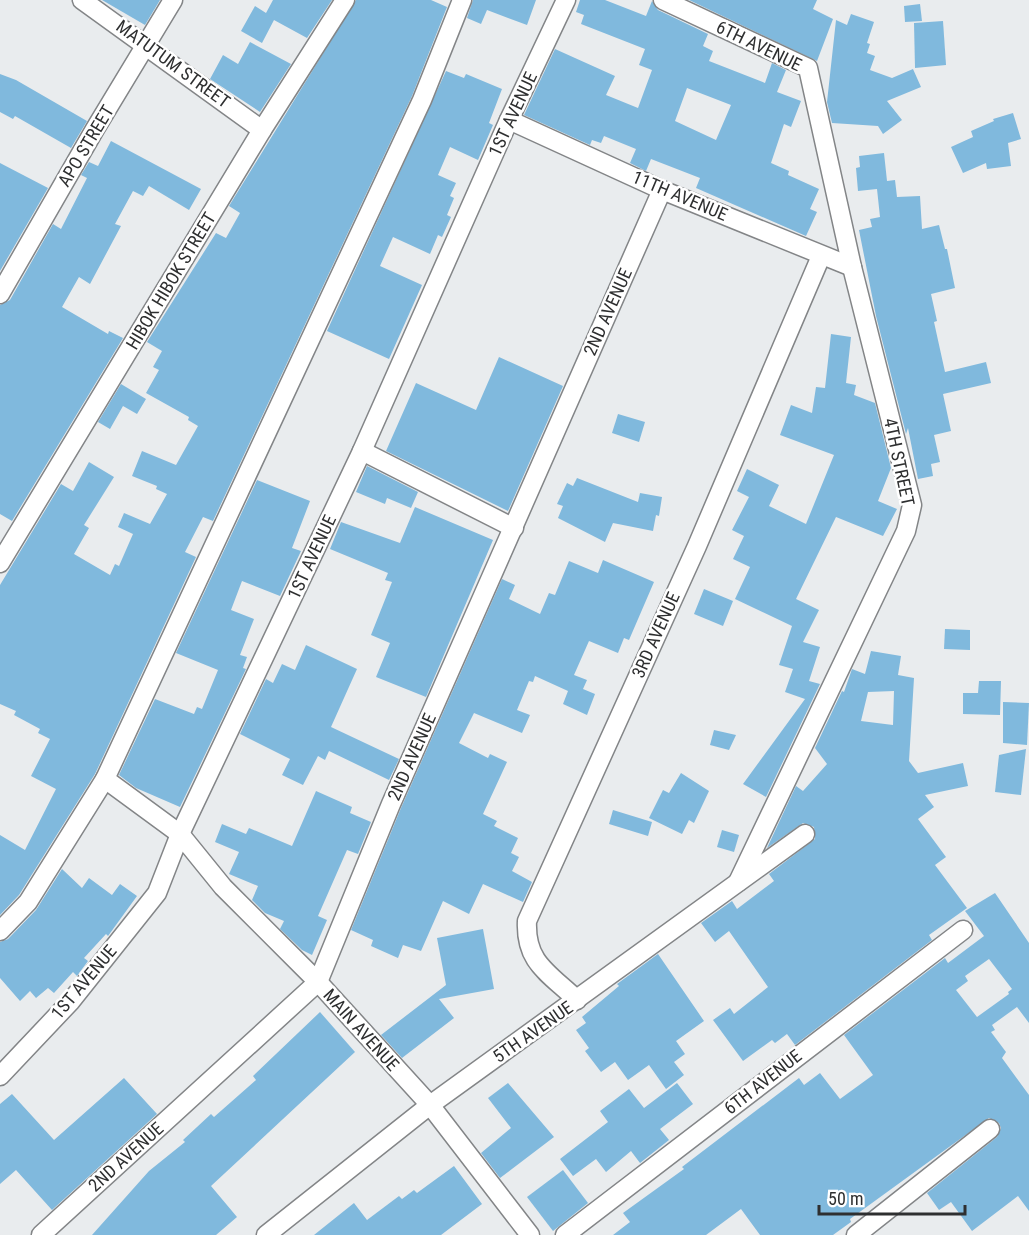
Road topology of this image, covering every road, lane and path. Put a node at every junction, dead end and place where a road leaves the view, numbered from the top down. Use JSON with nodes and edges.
{"nodes":[{"id":1,"x":82,"y":0,"type":"edge"},
{"id":2,"x":173,"y":0,"type":"edge"},
{"id":3,"x":345,"y":0,"type":"edge"},
{"id":4,"x":462,"y":0,"type":"edge"},
{"id":5,"x":566,"y":0,"type":"edge"},
{"id":6,"x":663,"y":0,"type":"edge"},
{"id":7,"x":148,"y":45,"type":"junction"},
{"id":8,"x":812,"y":84,"type":"joint"},
{"id":9,"x":509,"y":120,"type":"junction"},
{"id":10,"x":262,"y":130,"type":"junction"},
{"id":11,"x":662,"y":190,"type":"junction"},
{"id":12,"x":821,"y":256,"type":"junction"},
{"id":13,"x":852,"y":267,"type":"junction"},
{"id":14,"x":0,"y":294,"type":"edge"},
{"id":15,"x":362,"y":451,"type":"junction"},
{"id":16,"x":514,"y":528,"type":"junction"},
{"id":17,"x":0,"y":563,"type":"edge"},
{"id":18,"x":105,"y":779,"type":"junction"},
{"id":19,"x":180,"y":834,"type":"junction"},
{"id":20,"x":805,"y":834,"type":"dead end"},
{"id":21,"x":738,"y":882,"type":"junction"},
{"id":22,"x":963,"y":930,"type":"dead end"},
{"id":23,"x":0,"y":931,"type":"edge"},
{"id":24,"x":318,"y":982,"type":"junction"},
{"id":25,"x":577,"y":1000,"type":"junction"},
{"id":26,"x":0,"y":1076,"type":"edge"},
{"id":27,"x":430,"y":1105,"type":"junction"},
{"id":28,"x":990,"y":1129,"type":"dead end"},
{"id":29,"x":41,"y":1235,"type":"edge"},
{"id":30,"x":266,"y":1235,"type":"edge"},
{"id":31,"x":530,"y":1235,"type":"edge"},
{"id":32,"x":565,"y":1235,"type":"edge"},
{"id":33,"x":856,"y":1235,"type":"edge"}],
"edges":[{"from":1,"to":7,"type":"street","name":"MATUTUM STREET"},
{"from":2,"to":7,"type":"street","name":"APO STREET"},
{"from":3,"to":10,"type":"street","name":"HIBOK HIBOK STREET"},
{"from":4,"to":18,"type":"street"},
{"from":5,"to":9,"type":"street","name":"1ST AVENUE"},
{"from":6,"to":8,"type":"street","name":"6TH AVENUE"},
{"from":7,"to":10,"type":"street","name":"MATUTUM STREET"},
{"from":7,"to":14,"type":"street","name":"APO STREET"},
{"from":8,"to":13,"type":"street","name":"4TH STREET"},
{"from":9,"to":11,"type":"street","name":"11TH AVENUE"},
{"from":9,"to":15,"type":"street","name":"1ST AVENUE"},
{"from":10,"to":17,"type":"street","name":"HIBOK HIBOK STREET"},
{"from":11,"to":12,"type":"street","name":"11TH AVENUE"},
{"from":11,"to":16,"type":"street","name":"2ND AVENUE"},
{"from":12,"to":13,"type":"street","name":"11TH AVENUE"},
{"from":12,"to":25,"type":"street","name":"3RD AVENUE"},
{"from":13,"to":21,"type":"street","name":"4TH STREET"},
{"from":15,"to":16,"type":"street"},
{"from":15,"to":19,"type":"street","name":"1ST AVENUE"},
{"from":16,"to":24,"type":"street","name":"2ND AVENUE"},
{"from":18,"to":19,"type":"street","name":"MAIN AVENUE"},
{"from":18,"to":23,"type":"street"},
{"from":19,"to":24,"type":"street","name":"MAIN AVENUE"},
{"from":19,"to":26,"type":"street","name":"1ST AVENUE"},
{"from":20,"to":21,"type":"street","name":"5TH AVENUE"},
{"from":21,"to":25,"type":"street","name":"5TH AVENUE"},
{"from":22,"to":32,"type":"street","name":"6TH AVENUE"},
{"from":24,"to":27,"type":"street","name":"MAIN AVENUE"},
{"from":24,"to":29,"type":"street","name":"2ND AVENUE"},
{"from":25,"to":27,"type":"street","name":"5TH AVENUE"},
{"from":27,"to":30,"type":"street","name":"5TH AVENUE"},
{"from":27,"to":31,"type":"street","name":"MAIN AVENUE"},
{"from":28,"to":33,"type":"street"}]}
